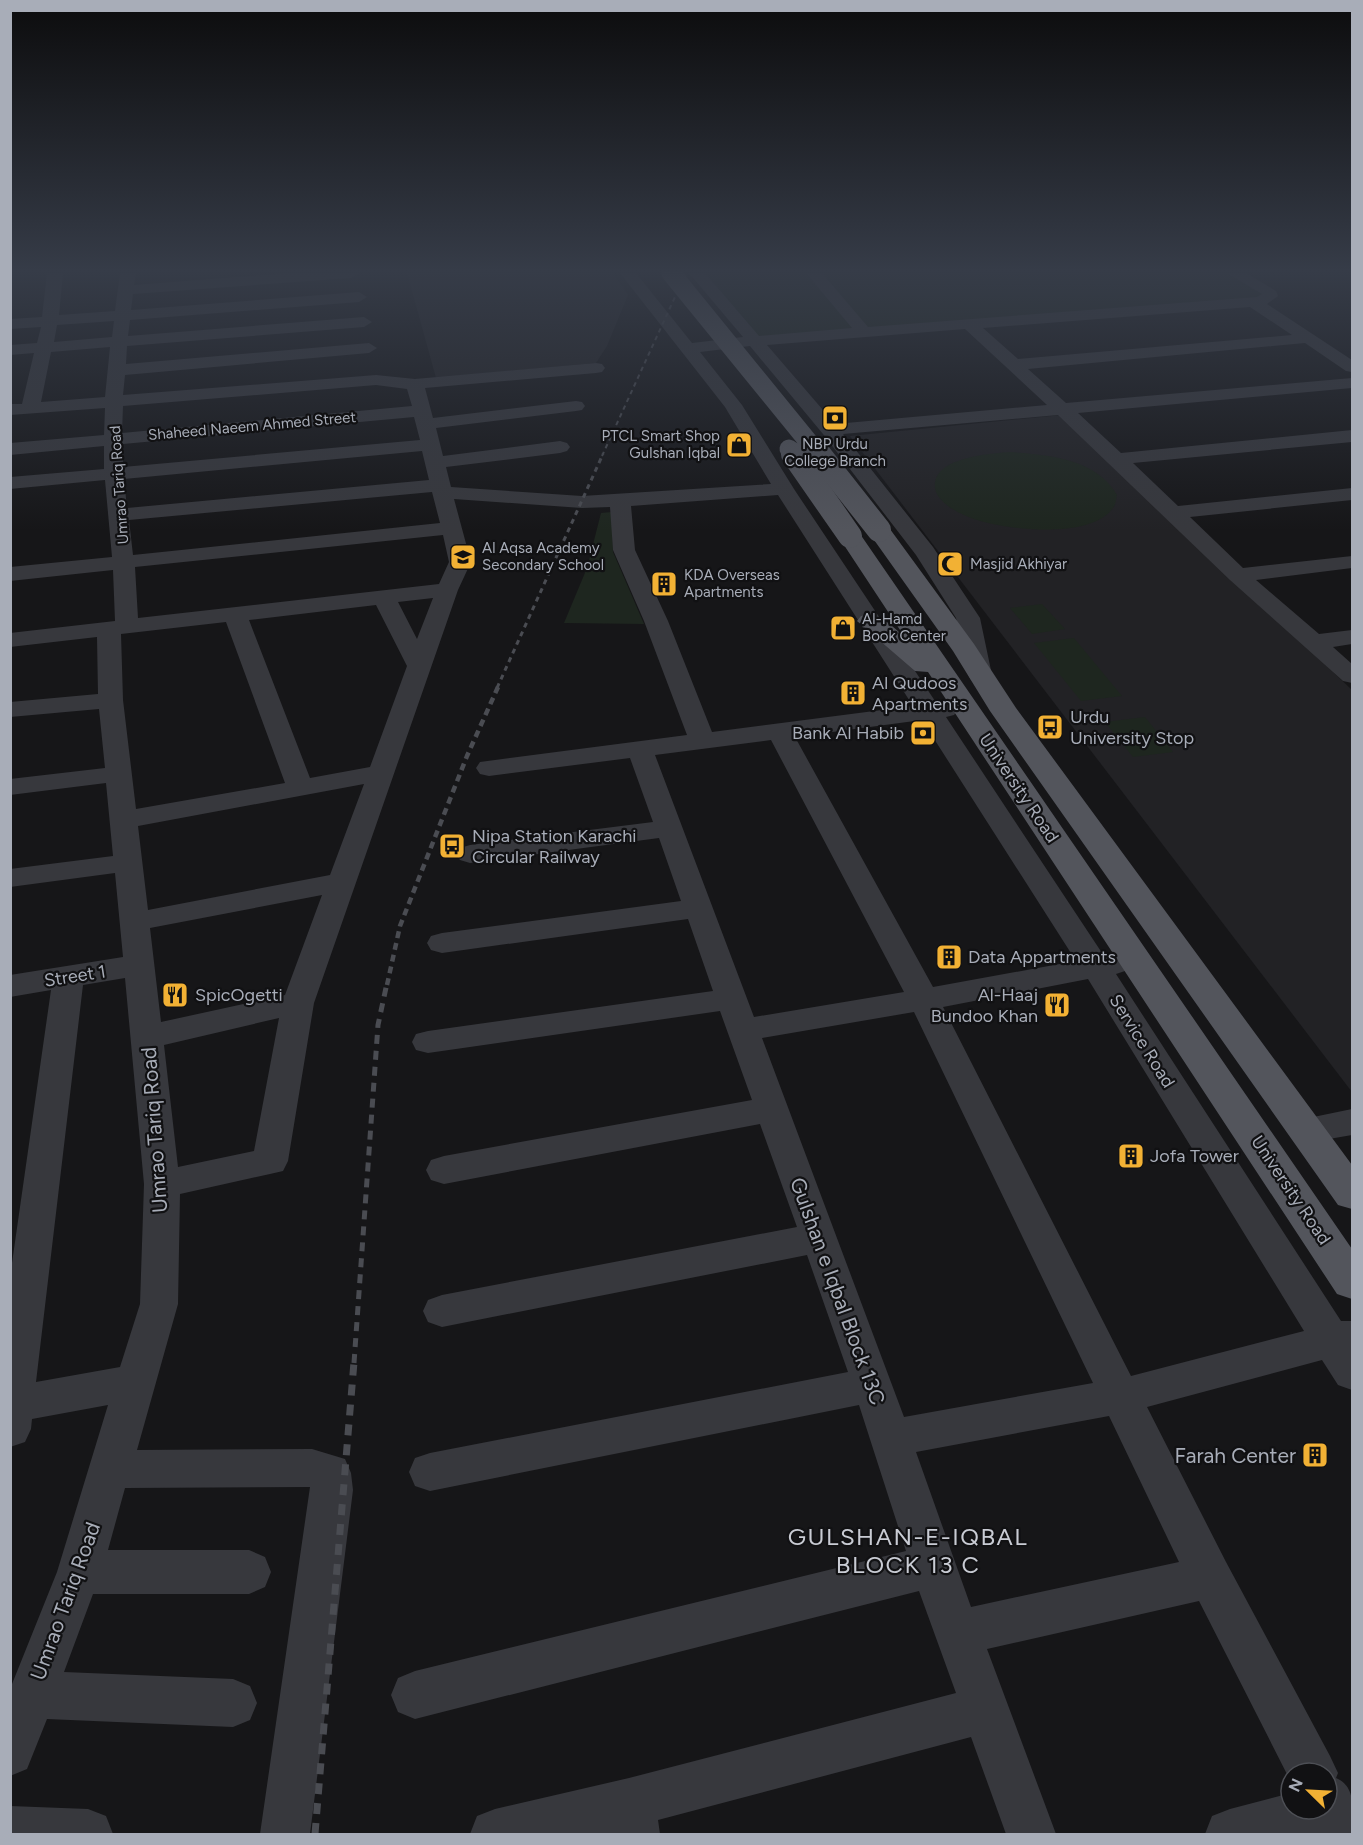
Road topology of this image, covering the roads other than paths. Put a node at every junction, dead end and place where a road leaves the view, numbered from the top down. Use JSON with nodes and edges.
{"nodes":[{"id":1,"x":41,"y":359,"type":"edge"},
{"id":2,"x":118,"y":359,"type":"edge"},
{"id":3,"x":242,"y":359,"type":"edge"},
{"id":4,"x":371,"y":359,"type":"edge"},
{"id":5,"x":697,"y":359,"type":"edge"},
{"id":6,"x":720,"y":359,"type":"edge"},
{"id":7,"x":742,"y":359,"type":"edge"},
{"id":8,"x":770,"y":359,"type":"edge"},
{"id":9,"x":1008,"y":359,"type":"edge"},
{"id":10,"x":1078,"y":359,"type":"edge"},
{"id":11,"x":1340,"y":359,"type":"edge"},
{"id":12,"x":1014,"y":365,"type":"junction"},
{"id":13,"x":596,"y":368,"type":"dead end"},
{"id":14,"x":1353,"y":368,"type":"edge"},
{"id":15,"x":117,"y":370,"type":"junction"},
{"id":16,"x":376,"y":380,"type":"junction"},
{"id":17,"x":1353,"y":383,"type":"edge"},
{"id":18,"x":415,"y":384,"type":"junction"},
{"id":19,"x":114,"y":400,"type":"junction"},
{"id":20,"x":576,"y":405,"type":"dead end"},
{"id":21,"x":1060,"y":408,"type":"junction"},
{"id":22,"x":30,"y":409,"type":"junction"},
{"id":23,"x":10,"y":410,"type":"edge"},
{"id":24,"x":830,"y":430,"type":"junction"},
{"id":25,"x":1353,"y":435,"type":"edge"},
{"id":26,"x":113,"y":439,"type":"junction"},
{"id":27,"x":560,"y":447,"type":"dead end"},
{"id":28,"x":10,"y":448,"type":"edge"},
{"id":29,"x":432,"y":453,"type":"junction"},
{"id":30,"x":1117,"y":459,"type":"junction"},
{"id":31,"x":115,"y":473,"type":"junction"},
{"id":32,"x":10,"y":483,"type":"edge"},
{"id":33,"x":784,"y":489,"type":"junction"},
{"id":34,"x":1353,"y":495,"type":"edge"},
{"id":35,"x":620,"y":501,"type":"junction"},
{"id":36,"x":1171,"y":513,"type":"junction"},
{"id":37,"x":119,"y":515,"type":"junction"},
{"id":38,"x":451,"y":528,"type":"junction"},
{"id":39,"x":865,"y":533,"type":"junction"},
{"id":40,"x":125,"y":561,"type":"junction"},
{"id":41,"x":1353,"y":562,"type":"edge"},
{"id":42,"x":10,"y":574,"type":"edge"},
{"id":43,"x":1238,"y":575,"type":"junction"},
{"id":44,"x":447,"y":590,"type":"junction"},
{"id":45,"x":384,"y":598,"type":"junction"},
{"id":46,"x":235,"y":614,"type":"junction"},
{"id":47,"x":870,"y":621,"type":"junction"},
{"id":48,"x":118,"y":628,"type":"junction"},
{"id":49,"x":1353,"y":637,"type":"edge"},
{"id":50,"x":10,"y":640,"type":"edge"},
{"id":51,"x":1316,"y":642,"type":"junction"},
{"id":52,"x":420,"y":667,"type":"junction"},
{"id":53,"x":980,"y":675,"type":"junction"},
{"id":54,"x":1353,"y":676,"type":"edge"},
{"id":55,"x":956,"y":696,"type":"junction"},
{"id":56,"x":111,"y":700,"type":"junction"},
{"id":57,"x":10,"y":710,"type":"edge"},
{"id":58,"x":929,"y":711,"type":"junction"},
{"id":59,"x":779,"y":730,"type":"junction"},
{"id":60,"x":702,"y":740,"type":"junction"},
{"id":61,"x":640,"y":748,"type":"junction"},
{"id":62,"x":489,"y":768,"type":"dead end"},
{"id":63,"x":381,"y":773,"type":"junction"},
{"id":64,"x":119,"y":774,"type":"junction"},
{"id":65,"x":10,"y":787,"type":"edge"},
{"id":66,"x":300,"y":788,"type":"junction"},
{"id":67,"x":124,"y":820,"type":"junction"},
{"id":68,"x":669,"y":828,"type":"junction"},
{"id":69,"x":470,"y":854,"type":"dead end"},
{"id":70,"x":128,"y":863,"type":"junction"},
{"id":71,"x":10,"y":878,"type":"edge"},
{"id":72,"x":340,"y":882,"type":"junction"},
{"id":73,"x":698,"y":908,"type":"junction"},
{"id":74,"x":134,"y":922,"type":"junction"},
{"id":75,"x":442,"y":943,"type":"dead end"},
{"id":76,"x":1136,"y":960,"type":"junction"},
{"id":77,"x":139,"y":965,"type":"junction"},
{"id":78,"x":1096,"y":968,"type":"junction"},
{"id":79,"x":68,"y":977,"type":"junction"},
{"id":80,"x":10,"y":986,"type":"edge"},
{"id":81,"x":924,"y":1000,"type":"junction"},
{"id":82,"x":298,"y":1003,"type":"junction"},
{"id":83,"x":736,"y":1014,"type":"junction"},
{"id":84,"x":147,"y":1037,"type":"junction"},
{"id":85,"x":428,"y":1042,"type":"dead end"},
{"id":86,"x":771,"y":1109,"type":"junction"},
{"id":87,"x":1353,"y":1122,"type":"edge"},
{"id":88,"x":1306,"y":1130,"type":"junction"},
{"id":89,"x":444,"y":1170,"type":"dead end"},
{"id":90,"x":162,"y":1184,"type":"junction"},
{"id":91,"x":1353,"y":1194,"type":"edge"},
{"id":92,"x":819,"y":1238,"type":"junction"},
{"id":93,"x":1353,"y":1282,"type":"edge"},
{"id":94,"x":442,"y":1311,"type":"dead end"},
{"id":95,"x":1345,"y":1350,"type":"edge"},
{"id":96,"x":137,"y":1382,"type":"junction"},
{"id":97,"x":873,"y":1385,"type":"junction"},
{"id":98,"x":1121,"y":1396,"type":"junction"},
{"id":99,"x":11,"y":1413,"type":"edge"},
{"id":100,"x":892,"y":1438,"type":"junction"},
{"id":101,"x":110,"y":1469,"type":"junction"},
{"id":102,"x":430,"y":1472,"type":"dead end"},
{"id":103,"x":933,"y":1566,"type":"junction"},
{"id":104,"x":79,"y":1572,"type":"junction"},
{"id":105,"x":249,"y":1572,"type":"dead end"},
{"id":106,"x":1210,"y":1577,"type":"junction"},
{"id":107,"x":956,"y":1633,"type":"junction"},
{"id":108,"x":32,"y":1695,"type":"junction"},
{"id":109,"x":415,"y":1695,"type":"dead end"},
{"id":110,"x":233,"y":1703,"type":"dead end"},
{"id":111,"x":986,"y":1709,"type":"junction"},
{"id":112,"x":10,"y":1752,"type":"edge"},
{"id":113,"x":1305,"y":1761,"type":"edge"},
{"id":114,"x":632,"y":1819,"type":"edge"},
{"id":115,"x":1279,"y":1820,"type":"edge"},
{"id":116,"x":10,"y":1831,"type":"edge"},
{"id":117,"x":88,"y":1834,"type":"edge"},
{"id":118,"x":285,"y":1834,"type":"edge"},
{"id":119,"x":495,"y":1834,"type":"edge"},
{"id":120,"x":1031,"y":1834,"type":"edge"},
{"id":121,"x":1230,"y":1834,"type":"edge"}],
"edges":[{"from":1,"to":22,"type":"street"},
{"from":2,"to":15,"type":"street","name":"Umrao Tariq Road"},
{"from":3,"to":15,"type":"street"},
{"from":4,"to":16,"type":"street"},
{"from":5,"to":33,"type":"street","name":"Service Road"},
{"from":6,"to":39,"type":"main road","name":"University Road","bridge":true},
{"from":7,"to":39,"type":"main road","name":"University Road","bridge":true},
{"from":8,"to":24,"type":"street"},
{"from":9,"to":12,"type":"street"},
{"from":10,"to":12,"type":"street"},
{"from":11,"to":14,"type":"street"},
{"from":12,"to":21,"type":"street"},
{"from":13,"to":18,"type":"street"},
{"from":15,"to":19,"type":"street","name":"Umrao Tariq Road"},
{"from":16,"to":18,"type":"street"},
{"from":16,"to":19,"type":"street"},
{"from":17,"to":21,"type":"street"},
{"from":18,"to":29,"type":"street"},
{"from":19,"to":22,"type":"street"},
{"from":19,"to":26,"type":"street","name":"Umrao Tariq Road"},
{"from":20,"to":29,"type":"street"},
{"from":21,"to":24,"type":"street"},
{"from":21,"to":30,"type":"street"},
{"from":22,"to":23,"type":"street"},
{"from":24,"to":53,"type":"street"},
{"from":25,"to":30,"type":"street"},
{"from":26,"to":28,"type":"street","name":"Shaheed Naeem Ahmed Street"},
{"from":26,"to":29,"type":"street","name":"Shaheed Naeem Ahmed Street"},
{"from":26,"to":31,"type":"street","name":"Umrao Tariq Road"},
{"from":27,"to":29,"type":"street"},
{"from":29,"to":31,"type":"street"},
{"from":29,"to":35,"type":"street"},
{"from":29,"to":37,"type":"street"},
{"from":29,"to":38,"type":"street"},
{"from":30,"to":36,"type":"street"},
{"from":31,"to":32,"type":"street"},
{"from":31,"to":37,"type":"street","name":"Umrao Tariq Road"},
{"from":33,"to":35,"type":"street"},
{"from":33,"to":47,"type":"street","name":"Service Road"},
{"from":34,"to":36,"type":"street"},
{"from":35,"to":60,"type":"street"},
{"from":36,"to":43,"type":"street"},
{"from":37,"to":40,"type":"street","name":"Umrao Tariq Road"},
{"from":38,"to":40,"type":"street"},
{"from":38,"to":44,"type":"street"},
{"from":39,"to":53,"type":"main road","name":"University Road"},
{"from":39,"to":55,"type":"main road","name":"University Road"},
{"from":40,"to":42,"type":"street"},
{"from":40,"to":48,"type":"street","name":"Umrao Tariq Road"},
{"from":41,"to":43,"type":"street"},
{"from":43,"to":51,"type":"street"},
{"from":44,"to":45,"type":"street"},
{"from":44,"to":52,"type":"street"},
{"from":45,"to":46,"type":"street"},
{"from":45,"to":52,"type":"street"},
{"from":46,"to":48,"type":"street"},
{"from":46,"to":66,"type":"street"},
{"from":47,"to":55,"type":"main road"},
{"from":47,"to":58,"type":"street","name":"Service Road"},
{"from":48,"to":50,"type":"street"},
{"from":48,"to":56,"type":"street","name":"Umrao Tariq Road"},
{"from":49,"to":51,"type":"street"},
{"from":51,"to":54,"type":"street"},
{"from":52,"to":63,"type":"street"},
{"from":53,"to":88,"type":"main road","name":"University Road"},
{"from":55,"to":58,"type":"street"},
{"from":55,"to":76,"type":"main road","name":"University Road"},
{"from":56,"to":57,"type":"street"},
{"from":56,"to":64,"type":"street","name":"Umrao Tariq Road"},
{"from":58,"to":59,"type":"street"},
{"from":58,"to":78,"type":"street","name":"Service Road"},
{"from":59,"to":60,"type":"street"},
{"from":59,"to":81,"type":"street"},
{"from":60,"to":61,"type":"street"},
{"from":61,"to":62,"type":"street"},
{"from":61,"to":68,"type":"street","name":"Gulshan e Iqbal Block 13C"},
{"from":63,"to":66,"type":"street"},
{"from":63,"to":72,"type":"street"},
{"from":64,"to":65,"type":"street"},
{"from":64,"to":67,"type":"street","name":"Umrao Tariq Road"},
{"from":66,"to":67,"type":"street"},
{"from":67,"to":70,"type":"street","name":"Umrao Tariq Road"},
{"from":68,"to":69,"type":"street"},
{"from":68,"to":73,"type":"street","name":"Gulshan e Iqbal Block 13C"},
{"from":70,"to":71,"type":"street"},
{"from":70,"to":74,"type":"street","name":"Umrao Tariq Road"},
{"from":72,"to":74,"type":"street"},
{"from":72,"to":82,"type":"street"},
{"from":73,"to":75,"type":"street"},
{"from":73,"to":83,"type":"street","name":"Gulshan e Iqbal Block 13C"},
{"from":74,"to":77,"type":"street","name":"Umrao Tariq Road"},
{"from":76,"to":78,"type":"street"},
{"from":76,"to":93,"type":"main road","name":"University Road"},
{"from":77,"to":79,"type":"street","name":"Street 1"},
{"from":77,"to":84,"type":"street","name":"Umrao Tariq Road"},
{"from":78,"to":81,"type":"street"},
{"from":78,"to":95,"type":"street","name":"Service Road"},
{"from":79,"to":80,"type":"street","name":"Street 1"},
{"from":79,"to":99,"type":"street"},
{"from":81,"to":83,"type":"street"},
{"from":81,"to":98,"type":"street"},
{"from":82,"to":84,"type":"street"},
{"from":82,"to":90,"type":"street"},
{"from":83,"to":85,"type":"street"},
{"from":83,"to":86,"type":"street","name":"Gulshan e Iqbal Block 13C"},
{"from":84,"to":90,"type":"street","name":"Umrao Tariq Road"},
{"from":86,"to":89,"type":"street"},
{"from":86,"to":92,"type":"street","name":"Gulshan e Iqbal Block 13C"},
{"from":87,"to":88,"type":"street"},
{"from":88,"to":91,"type":"main road","name":"University Road"},
{"from":90,"to":96,"type":"street","name":"Umrao Tariq Road"},
{"from":92,"to":94,"type":"street"},
{"from":92,"to":97,"type":"street","name":"Gulshan e Iqbal Block 13C"},
{"from":95,"to":98,"type":"street"},
{"from":96,"to":99,"type":"street"},
{"from":96,"to":101,"type":"street","name":"Umrao Tariq Road"},
{"from":97,"to":100,"type":"street","name":"Gulshan e Iqbal Block 13C"},
{"from":97,"to":102,"type":"street"},
{"from":98,"to":100,"type":"street"},
{"from":98,"to":106,"type":"street"},
{"from":100,"to":103,"type":"street","name":"Gulshan e Iqbal Block 13C"},
{"from":101,"to":104,"type":"street","name":"Umrao Tariq Road"},
{"from":101,"to":118,"type":"street"},
{"from":103,"to":107,"type":"street","name":"Gulshan e Iqbal Block 13C"},
{"from":103,"to":109,"type":"street"},
{"from":104,"to":105,"type":"street"},
{"from":104,"to":108,"type":"street","name":"Umrao Tariq Road"},
{"from":106,"to":107,"type":"street"},
{"from":106,"to":113,"type":"street"},
{"from":107,"to":111,"type":"street","name":"Gulshan e Iqbal Block 13C"},
{"from":108,"to":110,"type":"street"},
{"from":108,"to":112,"type":"street","name":"Umrao Tariq Road"},
{"from":111,"to":114,"type":"street"},
{"from":111,"to":120,"type":"street","name":"Gulshan e Iqbal Block 13C"},
{"from":114,"to":119,"type":"street"},
{"from":115,"to":121,"type":"street"},
{"from":116,"to":117,"type":"street"}]}
